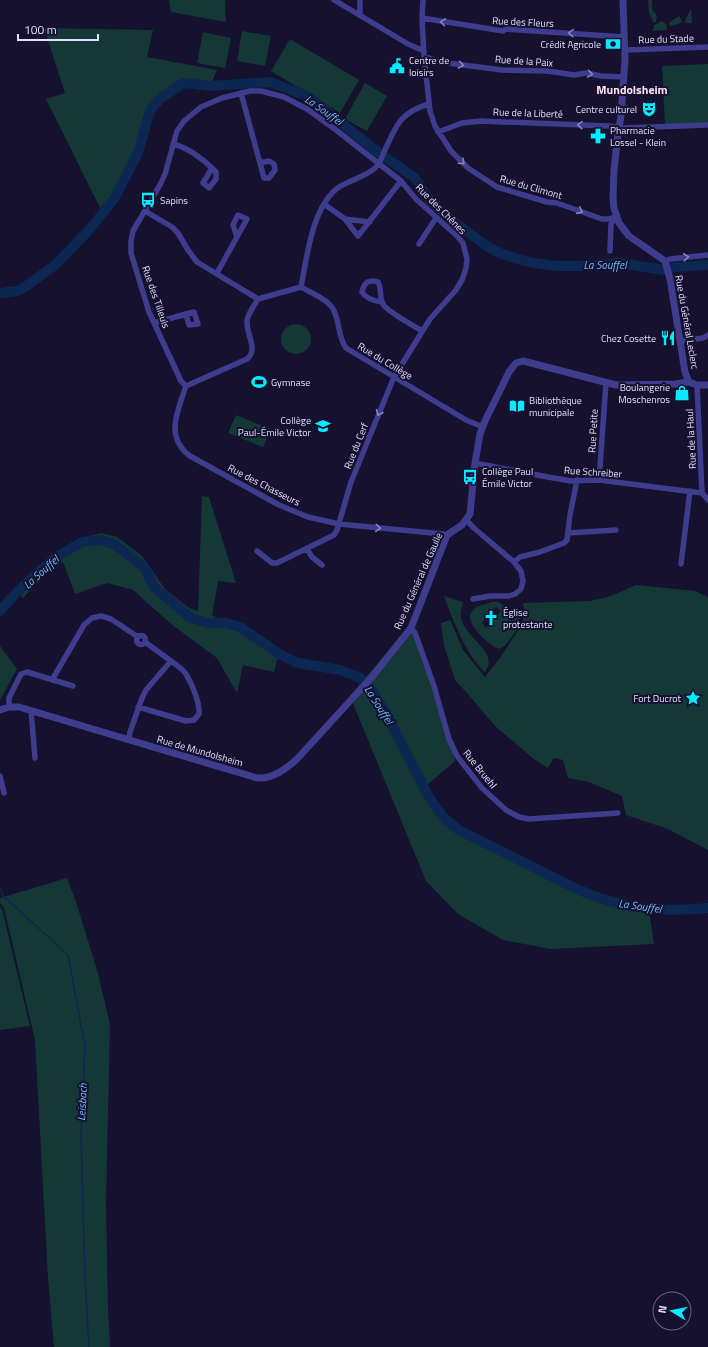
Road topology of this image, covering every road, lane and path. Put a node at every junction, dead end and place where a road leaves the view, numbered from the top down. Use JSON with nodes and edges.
{"nodes":[{"id":1,"x":334,"y":0,"type":"edge"},
{"id":2,"x":360,"y":0,"type":"edge"},
{"id":3,"x":423,"y":0,"type":"edge"},
{"id":4,"x":623,"y":0,"type":"edge"},
{"id":5,"x":360,"y":16,"type":"junction"},
{"id":6,"x":422,"y":18,"type":"junction"},
{"id":7,"x":624,"y":37,"type":"junction"},
{"id":8,"x":708,"y":47,"type":"edge"},
{"id":9,"x":625,"y":50,"type":"junction"},
{"id":10,"x":424,"y":53,"type":"junction"},
{"id":11,"x":624,"y":77,"type":"junction"},
{"id":12,"x":241,"y":92,"type":"junction"},
{"id":13,"x":429,"y":104,"type":"junction"},
{"id":14,"x":706,"y":125,"type":"dead end"},
{"id":15,"x":618,"y":127,"type":"junction"},
{"id":16,"x":438,"y":132,"type":"junction"},
{"id":17,"x":173,"y":144,"type":"junction"},
{"id":18,"x":260,"y":163,"type":"dead end"},
{"id":19,"x":379,"y":163,"type":"junction"},
{"id":20,"x":212,"y":168,"type":"dead end"},
{"id":21,"x":401,"y":181,"type":"junction"},
{"id":22,"x":324,"y":204,"type":"junction"},
{"id":23,"x":145,"y":211,"type":"junction"},
{"id":24,"x":616,"y":217,"type":"junction"},
{"id":25,"x":436,"y":218,"type":"junction"},
{"id":26,"x":345,"y":219,"type":"junction"},
{"id":27,"x":370,"y":222,"type":"junction"},
{"id":28,"x":237,"y":237,"type":"dead end"},
{"id":29,"x":418,"y":244,"type":"dead end"},
{"id":30,"x":610,"y":251,"type":"dead end"},
{"id":31,"x":708,"y":255,"type":"edge"},
{"id":32,"x":666,"y":267,"type":"junction"},
{"id":33,"x":217,"y":273,"type":"junction"},
{"id":34,"x":301,"y":287,"type":"junction"},
{"id":35,"x":258,"y":299,"type":"junction"},
{"id":36,"x":382,"y":302,"type":"dead end"},
{"id":37,"x":186,"y":314,"type":"dead end"},
{"id":38,"x":154,"y":323,"type":"junction"},
{"id":39,"x":422,"y":331,"type":"junction"},
{"id":40,"x":708,"y":335,"type":"edge"},
{"id":41,"x":680,"y":341,"type":"junction"},
{"id":42,"x":394,"y":377,"type":"junction"},
{"id":43,"x":689,"y":382,"type":"junction"},
{"id":44,"x":606,"y":383,"type":"junction"},
{"id":45,"x":697,"y":385,"type":"junction"},
{"id":46,"x":708,"y":385,"type":"edge"},
{"id":47,"x":186,"y":386,"type":"junction"},
{"id":48,"x":483,"y":427,"type":"junction"},
{"id":49,"x":475,"y":463,"type":"junction"},
{"id":50,"x":577,"y":480,"type":"junction"},
{"id":51,"x":599,"y":480,"type":"junction"},
{"id":52,"x":690,"y":491,"type":"junction"},
{"id":53,"x":702,"y":493,"type":"junction"},
{"id":54,"x":708,"y":500,"type":"edge"},
{"id":55,"x":466,"y":520,"type":"junction"},
{"id":56,"x":339,"y":524,"type":"junction"},
{"id":57,"x":616,"y":530,"type":"dead end"},
{"id":58,"x":568,"y":533,"type":"junction"},
{"id":59,"x":447,"y":535,"type":"junction"},
{"id":60,"x":307,"y":549,"type":"junction"},
{"id":61,"x":257,"y":551,"type":"dead end"},
{"id":62,"x":514,"y":562,"type":"junction"},
{"id":63,"x":681,"y":564,"type":"dead end"},
{"id":64,"x":322,"y":565,"type":"dead end"},
{"id":65,"x":473,"y":599,"type":"dead end"},
{"id":66,"x":410,"y":628,"type":"junction"},
{"id":67,"x":171,"y":661,"type":"junction"},
{"id":68,"x":52,"y":680,"type":"junction"},
{"id":69,"x":73,"y":686,"type":"dead end"},
{"id":70,"x":363,"y":688,"type":"joint"},
{"id":71,"x":9,"y":707,"type":"junction"},
{"id":72,"x":138,"y":707,"type":"junction"},
{"id":73,"x":0,"y":710,"type":"edge"},
{"id":74,"x":31,"y":710,"type":"junction"},
{"id":75,"x":130,"y":739,"type":"junction"},
{"id":76,"x":35,"y":758,"type":"dead end"},
{"id":77,"x":0,"y":776,"type":"edge"},
{"id":78,"x":4,"y":793,"type":"dead end"},
{"id":79,"x":618,"y":813,"type":"dead end"}],
"edges":[{"from":1,"to":5,"type":"street","name":"Rue de la Paix"},
{"from":2,"to":5,"type":"street"},
{"from":3,"to":6,"type":"street","name":"Rue du Climont"},
{"from":4,"to":7,"type":"street"},
{"from":5,"to":10,"type":"street","name":"Rue de la Paix"},
{"from":7,"to":6,"type":"street","name":"Rue des Fleurs","one_way":true},
{"from":6,"to":10,"type":"street","name":"Rue du Climont"},
{"from":7,"to":9,"type":"street"},
{"from":8,"to":9,"type":"street","name":"Rue du Stade"},
{"from":9,"to":11,"type":"street"},
{"from":10,"to":11,"type":"street","name":"Rue de la Paix","one_way":true},
{"from":10,"to":13,"type":"street","name":"Rue du Climont"},
{"from":11,"to":15,"type":"street"},
{"from":12,"to":17,"type":"street","name":"Rue des Tilleuls"},
{"from":12,"to":18,"type":"street"},
{"from":12,"to":19,"type":"street","name":"Rue des Chênes"},
{"from":13,"to":16,"type":"street","name":"Rue du Climont"},
{"from":13,"to":19,"type":"street"},
{"from":14,"to":15,"type":"street","name":"Rue de la Liberté"},
{"from":15,"to":16,"type":"street","name":"Rue de la Liberté","one_way":true},
{"from":15,"to":24,"type":"street"},
{"from":16,"to":24,"type":"street","name":"Rue du Climont","one_way":true},
{"from":17,"to":20,"type":"street"},
{"from":17,"to":23,"type":"street","name":"Rue des Tilleuls"},
{"from":19,"to":21,"type":"street","name":"Rue des Chênes"},
{"from":19,"to":22,"type":"street"},
{"from":21,"to":25,"type":"street","name":"Rue des Chênes"},
{"from":21,"to":27,"type":"street"},
{"from":22,"to":26,"type":"street"},
{"from":22,"to":34,"type":"street"},
{"from":23,"to":33,"type":"street"},
{"from":23,"to":38,"type":"street","name":"Rue des Tilleuls"},
{"from":24,"to":30,"type":"street"},
{"from":24,"to":32,"type":"street"},
{"from":25,"to":29,"type":"street"},
{"from":25,"to":39,"type":"street","name":"Rue des Chênes"},
{"from":26,"to":27,"type":"street"},
{"from":26,"to":27,"type":"street"},
{"from":28,"to":33,"type":"street"},
{"from":32,"to":31,"type":"street","one_way":true},
{"from":32,"to":41,"type":"street","name":"Rue du Général Leclerc"},
{"from":33,"to":35,"type":"street"},
{"from":34,"to":35,"type":"street"},
{"from":34,"to":42,"type":"street","name":"Rue du Collège"},
{"from":35,"to":47,"type":"street"},
{"from":36,"to":39,"type":"street"},
{"from":37,"to":38,"type":"street"},
{"from":38,"to":47,"type":"street","name":"Rue des Tilleuls"},
{"from":39,"to":42,"type":"street","name":"Rue des Chênes"},
{"from":40,"to":41,"type":"street"},
{"from":41,"to":43,"type":"street","name":"Rue du Général Leclerc"},
{"from":42,"to":48,"type":"street","name":"Rue du Collège"},
{"from":42,"to":56,"type":"street","name":"Rue du Cerf","one_way":true},
{"from":43,"to":44,"type":"street"},
{"from":43,"to":45,"type":"street"},
{"from":44,"to":48,"type":"street"},
{"from":44,"to":51,"type":"street","name":"Rue Petite"},
{"from":45,"to":46,"type":"street"},
{"from":45,"to":53,"type":"street","name":"Rue de la Haul"},
{"from":47,"to":56,"type":"street","name":"Rue des Chasseurs"},
{"from":48,"to":49,"type":"street"},
{"from":49,"to":50,"type":"street","name":"Rue Schreiber"},
{"from":49,"to":55,"type":"street"},
{"from":50,"to":51,"type":"street","name":"Rue Schreiber"},
{"from":50,"to":58,"type":"street"},
{"from":51,"to":52,"type":"street","name":"Rue Schreiber"},
{"from":52,"to":53,"type":"street","name":"Rue Schreiber"},
{"from":52,"to":63,"type":"street"},
{"from":53,"to":54,"type":"street"},
{"from":55,"to":59,"type":"street","name":"Rue du Général de Gaulle"},
{"from":55,"to":62,"type":"street"},
{"from":56,"to":59,"type":"street","name":"Rue des Chasseurs","one_way":true},
{"from":56,"to":60,"type":"street"},
{"from":57,"to":58,"type":"street"},
{"from":58,"to":62,"type":"street"},
{"from":59,"to":66,"type":"street","name":"Rue du Général de Gaulle"},
{"from":60,"to":61,"type":"street"},
{"from":60,"to":64,"type":"street"},
{"from":62,"to":65,"type":"street"},
{"from":66,"to":70,"type":"street","name":"Rue du Général de Gaulle"},
{"from":66,"to":79,"type":"street","name":"Rue Bruehl"},
{"from":67,"to":68,"type":"street"},
{"from":67,"to":72,"type":"street"},
{"from":67,"to":72,"type":"street"},
{"from":68,"to":69,"type":"street"},
{"from":68,"to":71,"type":"street"},
{"from":70,"to":75,"type":"street","name":"Rue de Mundolsheim"},
{"from":71,"to":73,"type":"street","name":"Rue de Mundolsheim"},
{"from":71,"to":74,"type":"street","name":"Rue de Mundolsheim"},
{"from":72,"to":75,"type":"street"},
{"from":74,"to":75,"type":"street","name":"Rue de Mundolsheim"},
{"from":74,"to":76,"type":"street"},
{"from":77,"to":78,"type":"street"}]}
